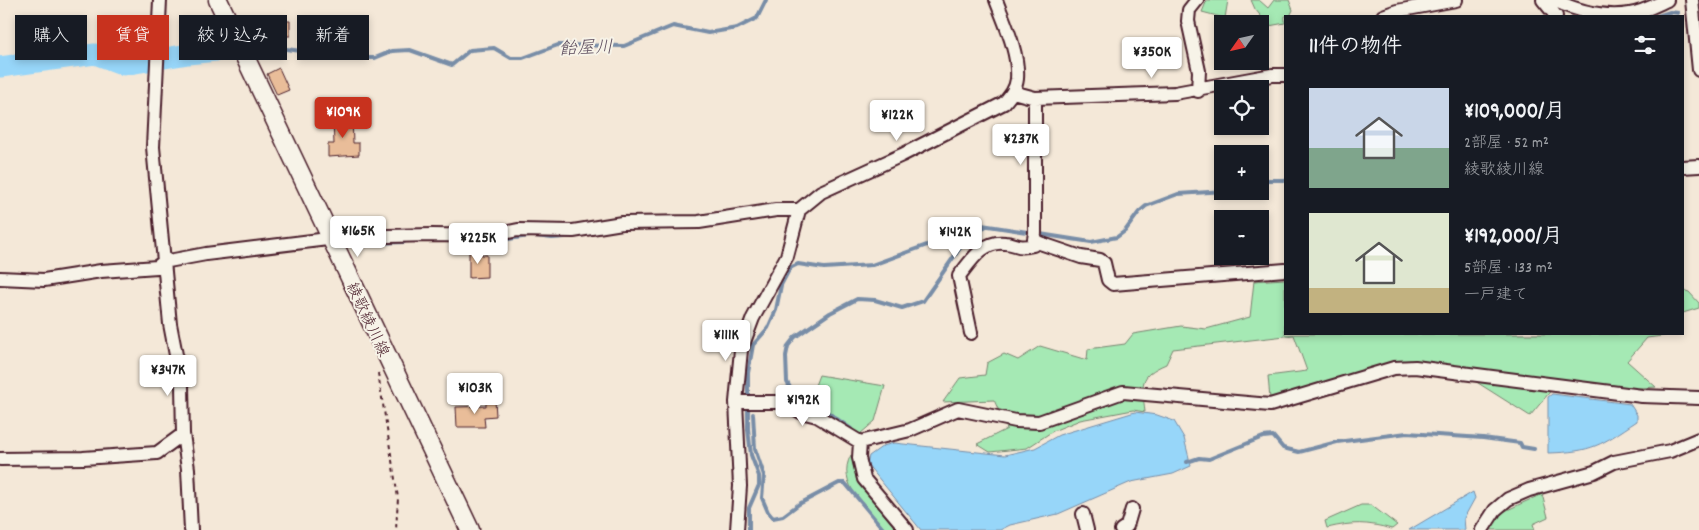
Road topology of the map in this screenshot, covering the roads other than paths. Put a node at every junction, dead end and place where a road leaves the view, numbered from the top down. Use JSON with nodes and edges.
{"nodes":[{"id":1,"x":160,"y":0,"type":"edge"},
{"id":2,"x":218,"y":0,"type":"edge"},
{"id":3,"x":996,"y":0,"type":"edge"},
{"id":4,"x":1197,"y":0,"type":"edge"},
{"id":5,"x":1456,"y":0,"type":"edge"},
{"id":6,"x":1543,"y":0,"type":"edge"},
{"id":7,"x":1554,"y":0,"type":"edge"},
{"id":8,"x":1667,"y":0,"type":"edge"},
{"id":9,"x":1692,"y":0,"type":"edge"},
{"id":10,"x":1386,"y":15,"type":"edge"},
{"id":11,"x":1555,"y":15,"type":"edge"},
{"id":12,"x":1699,"y":70,"type":"edge"},
{"id":13,"x":1284,"y":75,"type":"edge"},
{"id":14,"x":1198,"y":91,"type":"junction"},
{"id":15,"x":1014,"y":92,"type":"junction"},
{"id":16,"x":1035,"y":98,"type":"junction"},
{"id":17,"x":1699,"y":166,"type":"edge"},
{"id":18,"x":1684,"y":167,"type":"edge"},
{"id":19,"x":799,"y":210,"type":"junction"},
{"id":20,"x":1035,"y":236,"type":"junction"},
{"id":21,"x":332,"y":240,"type":"junction"},
{"id":22,"x":163,"y":262,"type":"junction"},
{"id":23,"x":1284,"y":270,"type":"edge"},
{"id":24,"x":0,"y":278,"type":"edge"},
{"id":25,"x":971,"y":333,"type":"dead end"},
{"id":26,"x":1699,"y":398,"type":"edge"},
{"id":27,"x":743,"y":402,"type":"junction"},
{"id":28,"x":183,"y":434,"type":"junction"},
{"id":29,"x":1699,"y":439,"type":"edge"},
{"id":30,"x":860,"y":442,"type":"junction"},
{"id":31,"x":0,"y":459,"type":"edge"},
{"id":32,"x":1132,"y":509,"type":"dead end"},
{"id":33,"x":1083,"y":514,"type":"dead end"},
{"id":34,"x":191,"y":530,"type":"edge"},
{"id":35,"x":470,"y":530,"type":"edge"},
{"id":36,"x":737,"y":530,"type":"edge"},
{"id":37,"x":907,"y":530,"type":"edge"},
{"id":38,"x":1087,"y":530,"type":"edge"},
{"id":39,"x":1122,"y":530,"type":"edge"},
{"id":40,"x":1482,"y":530,"type":"edge"}],
"edges":[{"from":1,"to":22,"type":"street"},
{"from":2,"to":21,"type":"main road","name":"綾歌綾川線"},
{"from":3,"to":15,"type":"street"},
{"from":4,"to":14,"type":"street"},
{"from":5,"to":10,"type":"street"},
{"from":6,"to":11,"type":"street"},
{"from":7,"to":8,"type":"street"},
{"from":9,"to":12,"type":"street"},
{"from":13,"to":14,"type":"street"},
{"from":14,"to":16,"type":"street"},
{"from":15,"to":16,"type":"street"},
{"from":15,"to":19,"type":"street"},
{"from":16,"to":20,"type":"street"},
{"from":17,"to":18,"type":"street"},
{"from":19,"to":21,"type":"street"},
{"from":19,"to":27,"type":"street"},
{"from":20,"to":23,"type":"street"},
{"from":20,"to":25,"type":"street"},
{"from":21,"to":22,"type":"street"},
{"from":21,"to":35,"type":"main road","name":"綾歌綾川線"},
{"from":22,"to":24,"type":"street"},
{"from":22,"to":28,"type":"street"},
{"from":26,"to":30,"type":"street"},
{"from":27,"to":30,"type":"street"},
{"from":27,"to":36,"type":"street"},
{"from":28,"to":31,"type":"street"},
{"from":28,"to":34,"type":"street"},
{"from":29,"to":40,"type":"street"},
{"from":30,"to":37,"type":"street"},
{"from":32,"to":39,"type":"street"},
{"from":33,"to":38,"type":"street"}]}
